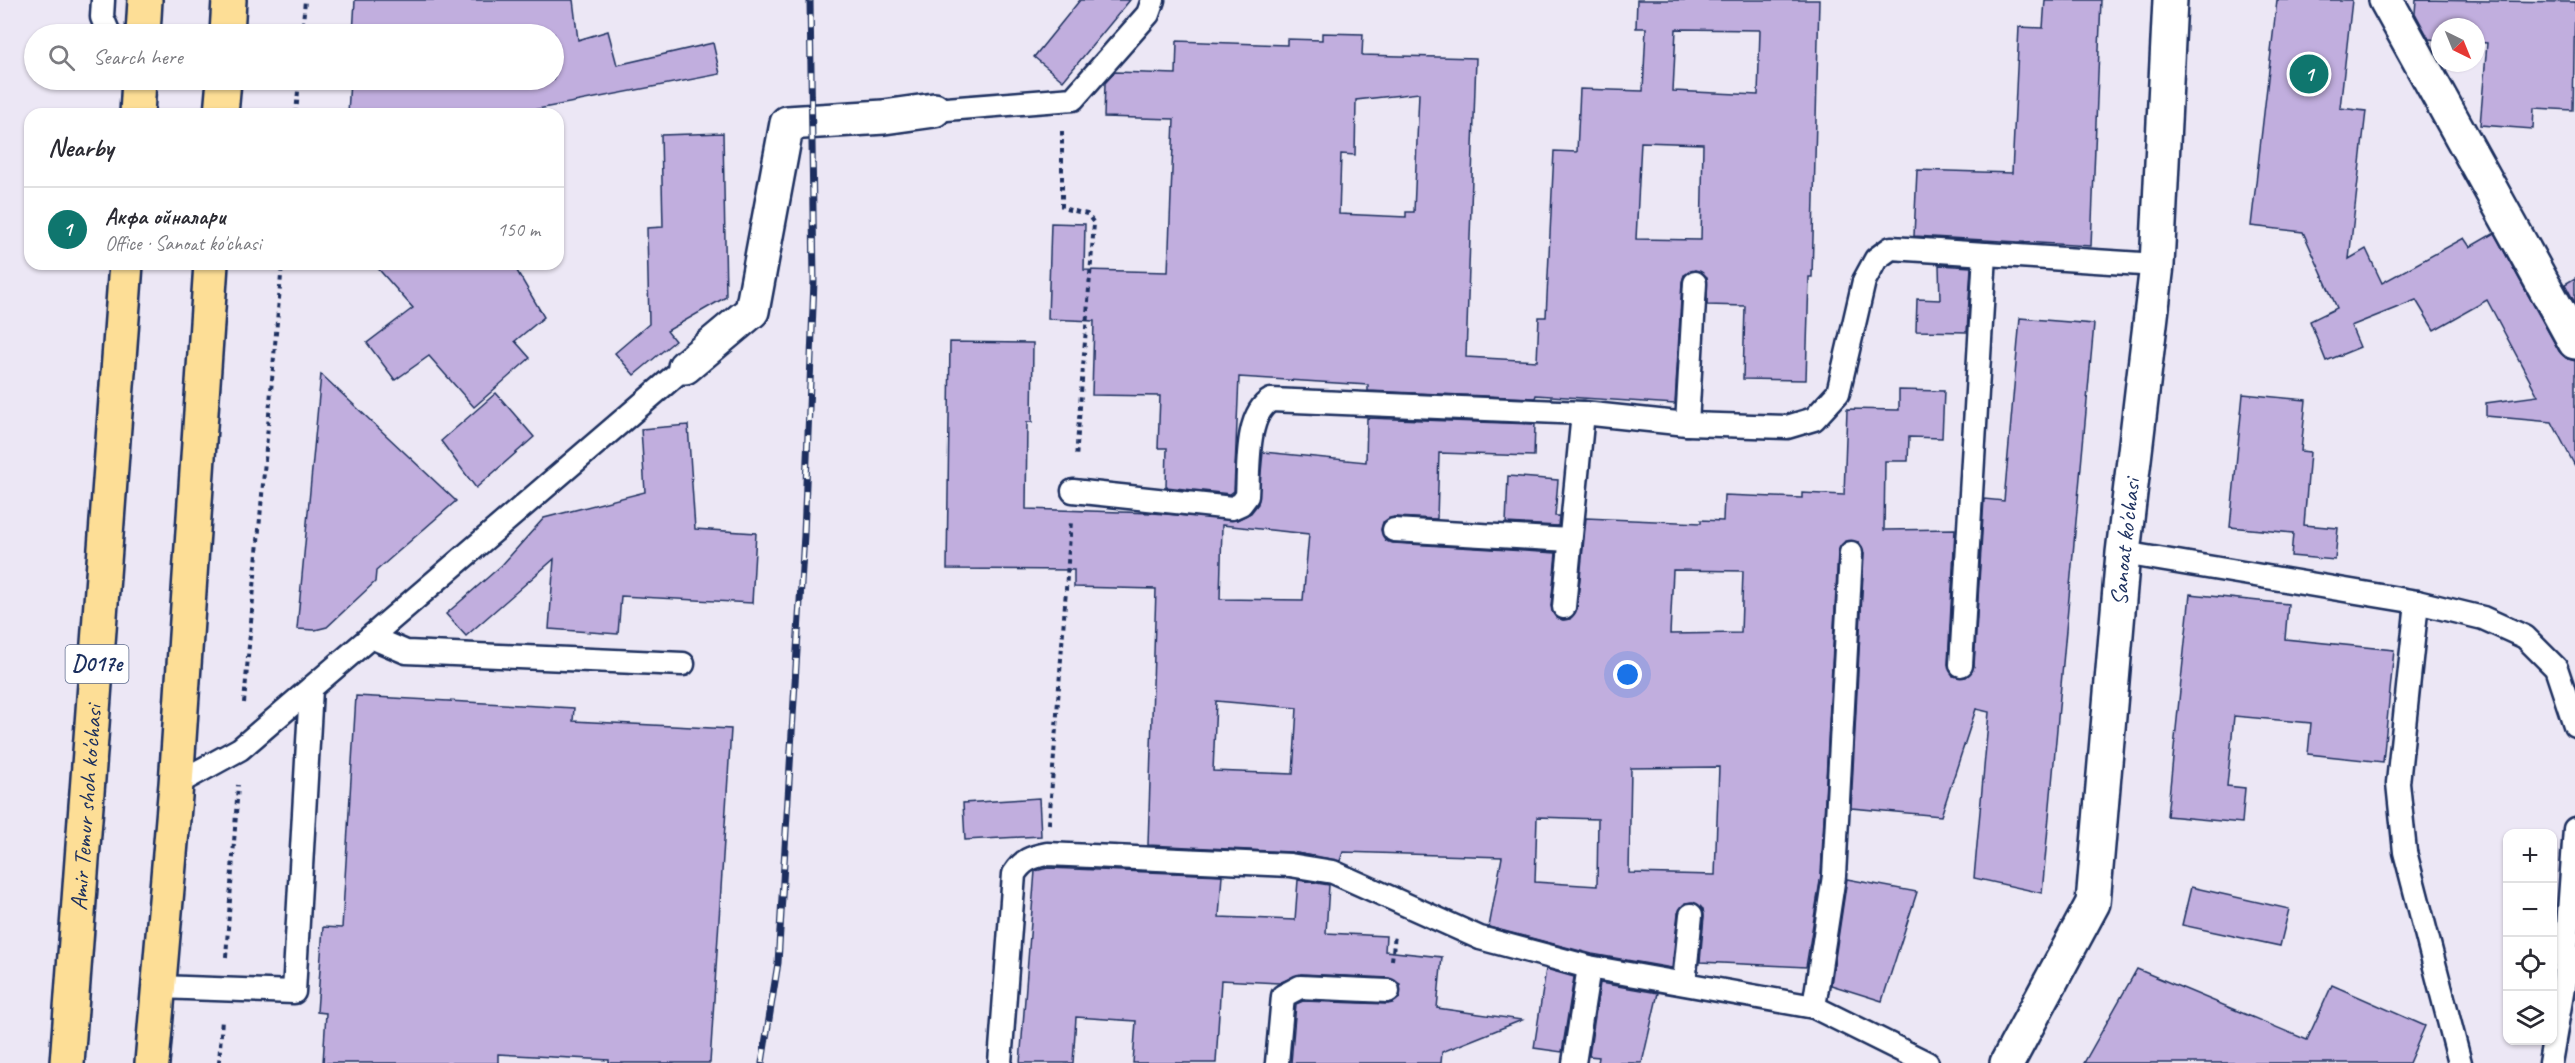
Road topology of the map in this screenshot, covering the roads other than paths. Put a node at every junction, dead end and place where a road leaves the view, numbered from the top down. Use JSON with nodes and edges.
{"nodes":[{"id":1,"x":103,"y":0,"type":"edge"},
{"id":2,"x":145,"y":0,"type":"edge"},
{"id":3,"x":229,"y":0,"type":"edge"},
{"id":4,"x":1154,"y":0,"type":"edge"},
{"id":5,"x":2170,"y":0,"type":"edge"},
{"id":6,"x":2386,"y":0,"type":"edge"},
{"id":7,"x":105,"y":24,"type":"edge"},
{"id":8,"x":144,"y":24,"type":"edge"},
{"id":9,"x":228,"y":24,"type":"edge"},
{"id":10,"x":223,"y":90,"type":"edge"},
{"id":11,"x":222,"y":108,"type":"edge"},
{"id":12,"x":934,"y":110,"type":"joint"},
{"id":13,"x":1985,"y":254,"type":"junction"},
{"id":14,"x":2157,"y":265,"type":"junction"},
{"id":15,"x":126,"y":270,"type":"edge"},
{"id":16,"x":211,"y":270,"type":"edge"},
{"id":17,"x":1695,"y":283,"type":"dead end"},
{"id":18,"x":2575,"y":342,"type":"edge"},
{"id":19,"x":685,"y":367,"type":"joint"},
{"id":20,"x":1583,"y":413,"type":"junction"},
{"id":21,"x":1687,"y":424,"type":"junction"},
{"id":22,"x":1073,"y":491,"type":"dead end"},
{"id":23,"x":1394,"y":530,"type":"dead end"},
{"id":24,"x":1570,"y":540,"type":"junction"},
{"id":25,"x":1851,"y":553,"type":"dead end"},
{"id":26,"x":2123,"y":553,"type":"junction"},
{"id":27,"x":2417,"y":602,"type":"junction"},
{"id":28,"x":1564,"y":607,"type":"dead end"},
{"id":29,"x":371,"y":637,"type":"junction"},
{"id":30,"x":683,"y":664,"type":"dead end"},
{"id":31,"x":1961,"y":665,"type":"dead end"},
{"id":32,"x":311,"y":688,"type":"junction"},
{"id":33,"x":2575,"y":725,"type":"edge"},
{"id":34,"x":176,"y":784,"type":"junction"},
{"id":35,"x":2575,"y":829,"type":"edge"},
{"id":36,"x":1691,"y":915,"type":"dead end"},
{"id":37,"x":1589,"y":967,"type":"junction"},
{"id":38,"x":1684,"y":983,"type":"junction"},
{"id":39,"x":159,"y":987,"type":"junction"},
{"id":40,"x":1388,"y":991,"type":"road end"},
{"id":41,"x":1815,"y":1006,"type":"junction"},
{"id":42,"x":67,"y":1063,"type":"edge"},
{"id":43,"x":152,"y":1063,"type":"edge"},
{"id":44,"x":1000,"y":1063,"type":"edge"},
{"id":45,"x":1277,"y":1063,"type":"edge"},
{"id":46,"x":1574,"y":1063,"type":"edge"},
{"id":47,"x":1927,"y":1063,"type":"edge"},
{"id":48,"x":2007,"y":1063,"type":"edge"},
{"id":49,"x":2460,"y":1063,"type":"edge"},
{"id":50,"x":2550,"y":1063,"type":"edge"}],
"edges":[{"from":1,"to":7,"type":"lane"},
{"from":2,"to":8,"type":"main road"},
{"from":3,"to":9,"type":"main road"},
{"from":4,"to":12,"type":"lane"},
{"from":5,"to":14,"type":"main road","name":"Sanoat ko'chasi"},
{"from":6,"to":18,"type":"main road"},
{"from":10,"to":11,"type":"main road"},
{"from":12,"to":19,"type":"main road"},
{"from":13,"to":14,"type":"lane"},
{"from":13,"to":21,"type":"lane"},
{"from":13,"to":31,"type":"lane"},
{"from":14,"to":26,"type":"main road","name":"Sanoat ko'chasi"},
{"from":15,"to":42,"type":"main road","name":"Amir Temur shoh ko'chasi","number":"D017e"},
{"from":16,"to":34,"type":"main road"},
{"from":17,"to":21,"type":"lane"},
{"from":19,"to":29,"type":"lane"},
{"from":20,"to":21,"type":"lane"},
{"from":20,"to":22,"type":"lane"},
{"from":20,"to":24,"type":"lane"},
{"from":23,"to":24,"type":"lane"},
{"from":24,"to":28,"type":"lane"},
{"from":25,"to":41,"type":"lane"},
{"from":26,"to":27,"type":"lane"},
{"from":26,"to":48,"type":"main road","name":"Sanoat ko'chasi"},
{"from":27,"to":33,"type":"lane"},
{"from":27,"to":49,"type":"lane"},
{"from":29,"to":30,"type":"lane"},
{"from":29,"to":32,"type":"lane"},
{"from":32,"to":34,"type":"lane"},
{"from":32,"to":39,"type":"lane"},
{"from":34,"to":39,"type":"main road"},
{"from":35,"to":50,"type":"lane"},
{"from":36,"to":38,"type":"lane"},
{"from":37,"to":38,"type":"lane"},
{"from":37,"to":44,"type":"lane"},
{"from":37,"to":46,"type":"lane"},
{"from":38,"to":41,"type":"lane"},
{"from":39,"to":43,"type":"main road"},
{"from":40,"to":45,"type":"lane"},
{"from":41,"to":47,"type":"lane"}]}
